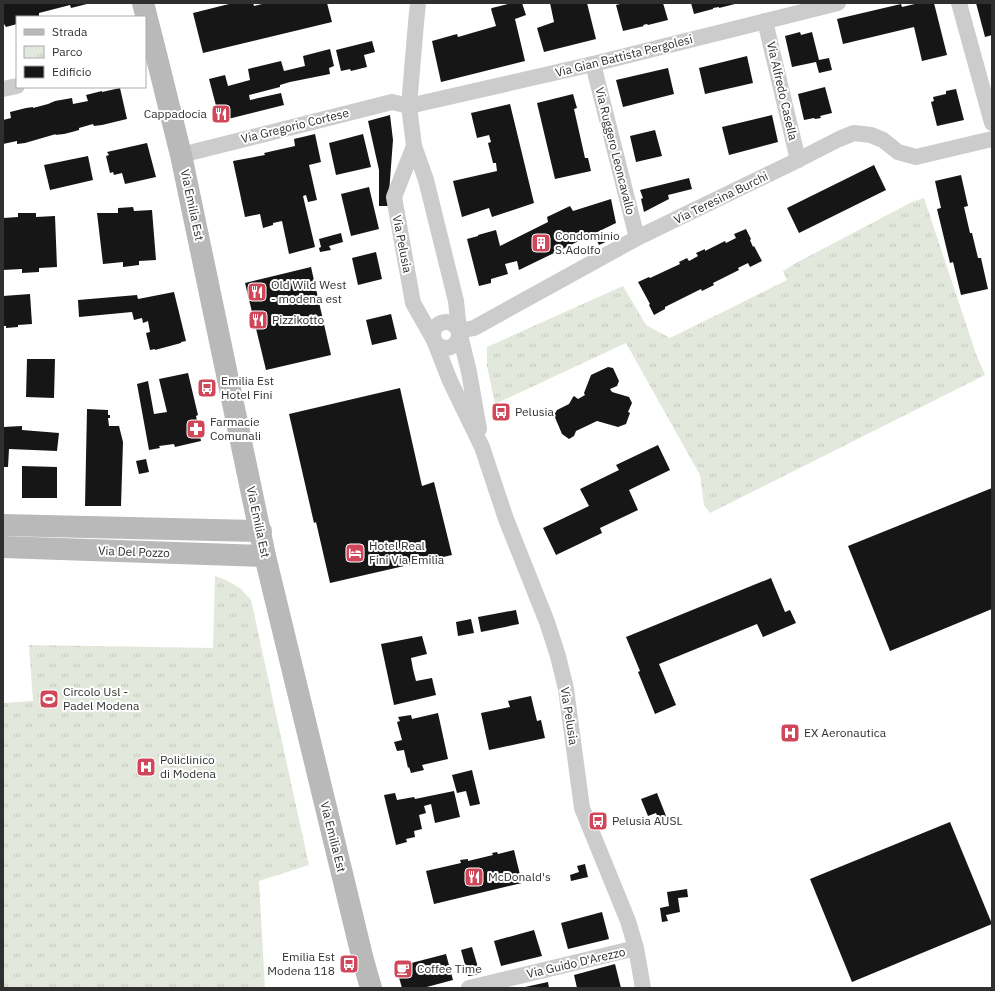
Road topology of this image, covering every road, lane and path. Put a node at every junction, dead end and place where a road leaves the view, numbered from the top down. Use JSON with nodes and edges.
{"nodes":[{"id":1,"x":142,"y":3,"type":"edge"},
{"id":2,"x":418,"y":3,"type":"edge"},
{"id":3,"x":838,"y":3,"type":"edge"},
{"id":4,"x":958,"y":3,"type":"edge"},
{"id":5,"x":144,"y":16,"type":"edge"},
{"id":6,"x":765,"y":21,"type":"junction"},
{"id":7,"x":146,"y":26,"type":"edge"},
{"id":8,"x":151,"y":55,"type":"edge"},
{"id":9,"x":593,"y":64,"type":"junction"},
{"id":10,"x":16,"y":86,"type":"edge"},
{"id":11,"x":3,"y":89,"type":"edge"},
{"id":12,"x":409,"y":106,"type":"junction"},
{"id":13,"x":992,"y":123,"type":"edge"},
{"id":14,"x":992,"y":139,"type":"edge"},
{"id":15,"x":414,"y":146,"type":"junction"},
{"id":16,"x":181,"y":155,"type":"junction"},
{"id":17,"x":798,"y":160,"type":"junction"},
{"id":18,"x":637,"y":238,"type":"junction"},
{"id":19,"x":459,"y":331,"type":"junction"},
{"id":20,"x":434,"y":340,"type":"junction"},
{"id":21,"x":482,"y":447,"type":"junction"},
{"id":22,"x":3,"y":525,"type":"edge"},
{"id":23,"x":66,"y":527,"type":"junction"},
{"id":24,"x":261,"y":531,"type":"junction"},
{"id":25,"x":3,"y":547,"type":"edge"},
{"id":26,"x":64,"y":549,"type":"junction"},
{"id":27,"x":265,"y":556,"type":"junction"},
{"id":28,"x":636,"y":948,"type":"junction"},
{"id":29,"x":370,"y":988,"type":"edge"},
{"id":30,"x":469,"y":988,"type":"edge"},
{"id":31,"x":643,"y":988,"type":"edge"}],
"edges":[{"from":1,"to":5,"type":"street","name":"Via Emilia Est"},
{"from":2,"to":12,"type":"street","name":"Via Pelusia"},
{"from":3,"to":6,"type":"street","name":"Via Gian Battista Pergolesi"},
{"from":4,"to":13,"type":"street"},
{"from":6,"to":9,"type":"street","name":"Via Gian Battista Pergolesi"},
{"from":6,"to":17,"type":"street","name":"Via Alfredo Casella"},
{"from":7,"to":8,"type":"street","name":"Via Emilia Est"},
{"from":8,"to":16,"type":"street","name":"Via Emilia Est"},
{"from":9,"to":12,"type":"street","name":"Via Gian Battista Pergolesi"},
{"from":9,"to":18,"type":"street","name":"Via Ruggero Leoncavallo"},
{"from":10,"to":11,"type":"street"},
{"from":12,"to":15,"type":"street","name":"Via Pelusia"},
{"from":12,"to":16,"type":"street","name":"Via Gregorio Cortese"},
{"from":14,"to":17,"type":"street","name":"Via Teresina Burchi"},
{"from":15,"to":19,"type":"street","name":"Via Pelusia"},
{"from":15,"to":20,"type":"street","name":"Via Pelusia"},
{"from":16,"to":24,"type":"street","name":"Via Emilia Est"},
{"from":17,"to":18,"type":"street","name":"Via Teresina Burchi"},
{"from":18,"to":19,"type":"street","name":"Via Teresina Burchi"},
{"from":19,"to":20,"type":"street"},
{"from":19,"to":21,"type":"street","name":"Via Pelusia"},
{"from":20,"to":21,"type":"street","name":"Via Pelusia"},
{"from":21,"to":28,"type":"street","name":"Via Pelusia"},
{"from":22,"to":23,"type":"street","name":"Via Del Pozzo"},
{"from":23,"to":24,"type":"street","name":"Via Del Pozzo"},
{"from":23,"to":26,"type":"street"},
{"from":24,"to":27,"type":"street","name":"Via Emilia Est"},
{"from":25,"to":26,"type":"street","name":"Via Del Pozzo"},
{"from":26,"to":27,"type":"street","name":"Via Del Pozzo"},
{"from":27,"to":29,"type":"street","name":"Via Emilia Est"},
{"from":28,"to":30,"type":"street","name":"Via Guido D'Arezzo"},
{"from":28,"to":31,"type":"street","name":"Via Pelusia"}]}
